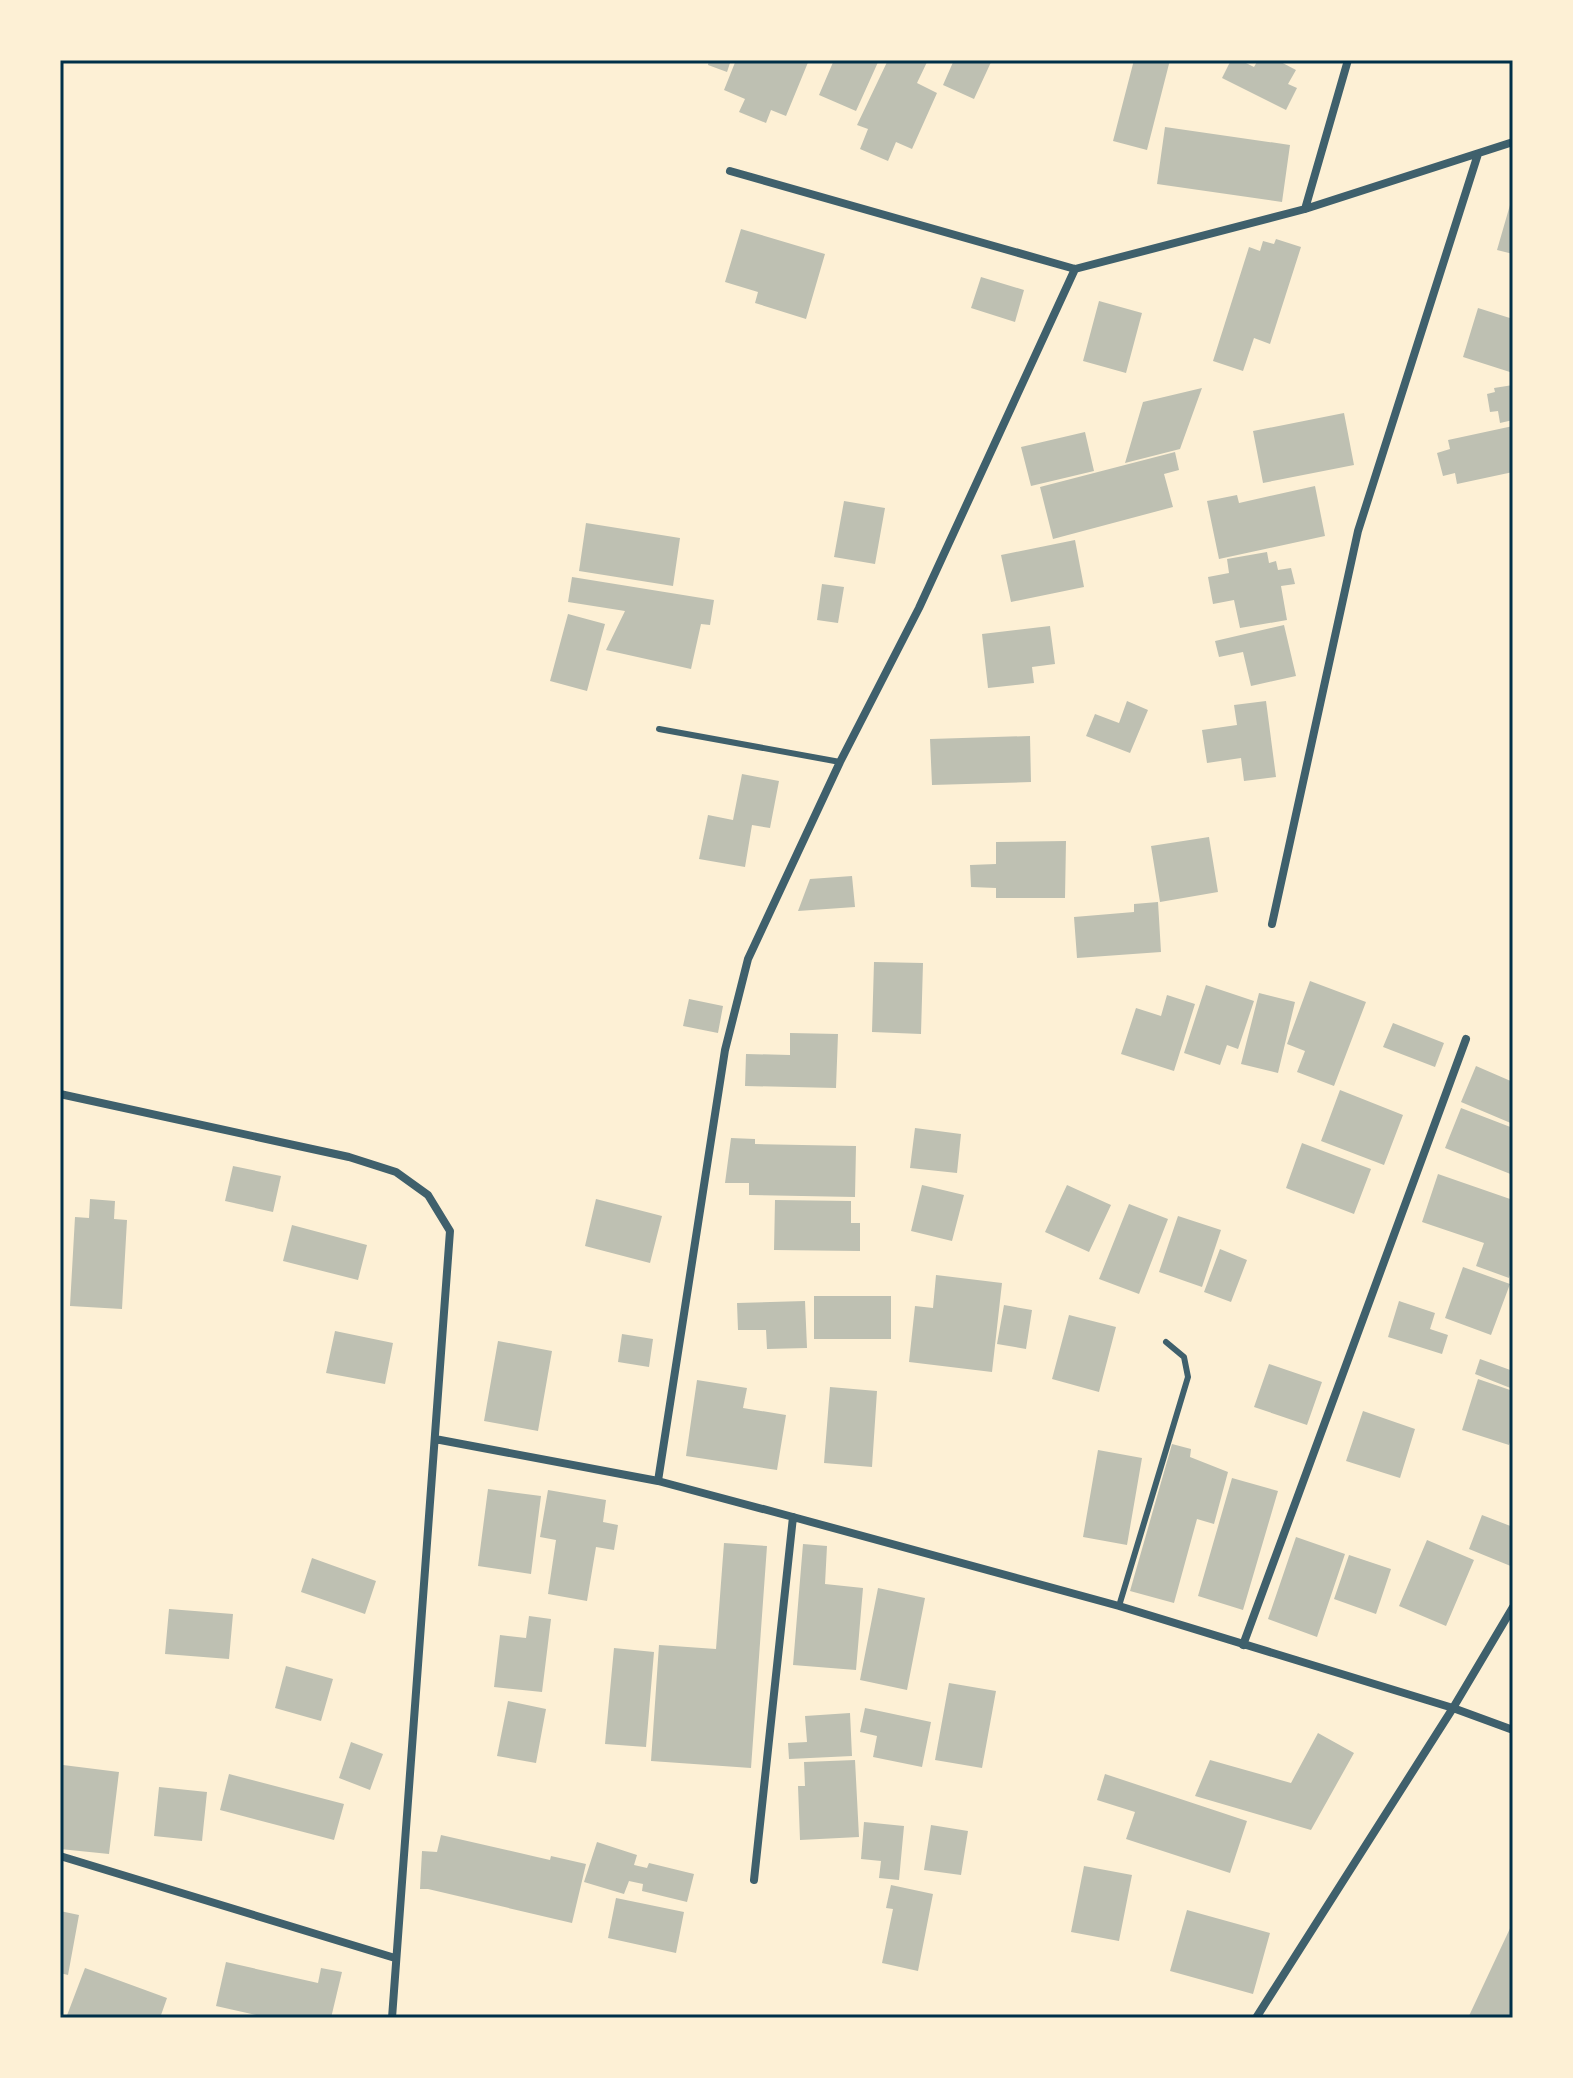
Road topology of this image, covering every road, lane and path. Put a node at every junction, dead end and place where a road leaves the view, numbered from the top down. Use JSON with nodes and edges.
{"nodes":[{"id":1,"x":1348,"y":60,"type":"edge"},
{"id":2,"x":1513,"y":142,"type":"edge"},
{"id":3,"x":1478,"y":154,"type":"junction"},
{"id":4,"x":730,"y":171,"type":"dead end"},
{"id":5,"x":1305,"y":209,"type":"junction"},
{"id":6,"x":1075,"y":269,"type":"junction"},
{"id":7,"x":659,"y":729,"type":"dead end"},
{"id":8,"x":840,"y":762,"type":"junction"},
{"id":9,"x":1272,"y":924,"type":"dead end"},
{"id":10,"x":1466,"y":1039,"type":"dead end"},
{"id":11,"x":60,"y":1094,"type":"edge"},
{"id":12,"x":1166,"y":1342,"type":"dead end"},
{"id":13,"x":435,"y":1439,"type":"junction"},
{"id":14,"x":658,"y":1481,"type":"junction"},
{"id":15,"x":793,"y":1517,"type":"junction"},
{"id":16,"x":1119,"y":1606,"type":"junction"},
{"id":17,"x":1513,"y":1607,"type":"edge"},
{"id":18,"x":1243,"y":1645,"type":"junction"},
{"id":19,"x":1453,"y":1708,"type":"junction"},
{"id":20,"x":1513,"y":1730,"type":"edge"},
{"id":21,"x":60,"y":1856,"type":"edge"},
{"id":22,"x":754,"y":1880,"type":"dead end"},
{"id":23,"x":395,"y":1958,"type":"junction"},
{"id":24,"x":392,"y":2018,"type":"edge"},
{"id":25,"x":1256,"y":2018,"type":"edge"}],
"edges":[{"from":1,"to":5,"type":"street"},
{"from":2,"to":3,"type":"street"},
{"from":3,"to":5,"type":"street"},
{"from":3,"to":9,"type":"street"},
{"from":4,"to":6,"type":"street"},
{"from":5,"to":6,"type":"street"},
{"from":6,"to":8,"type":"street"},
{"from":7,"to":8,"type":"lane"},
{"from":8,"to":14,"type":"street"},
{"from":10,"to":18,"type":"street"},
{"from":11,"to":13,"type":"street"},
{"from":12,"to":16,"type":"lane"},
{"from":13,"to":14,"type":"street"},
{"from":13,"to":23,"type":"street"},
{"from":14,"to":15,"type":"street"},
{"from":15,"to":16,"type":"street"},
{"from":15,"to":22,"type":"street"},
{"from":16,"to":18,"type":"street"},
{"from":17,"to":19,"type":"street"},
{"from":18,"to":19,"type":"street"},
{"from":19,"to":20,"type":"street"},
{"from":19,"to":25,"type":"street"},
{"from":21,"to":23,"type":"street"},
{"from":23,"to":24,"type":"street"}]}
